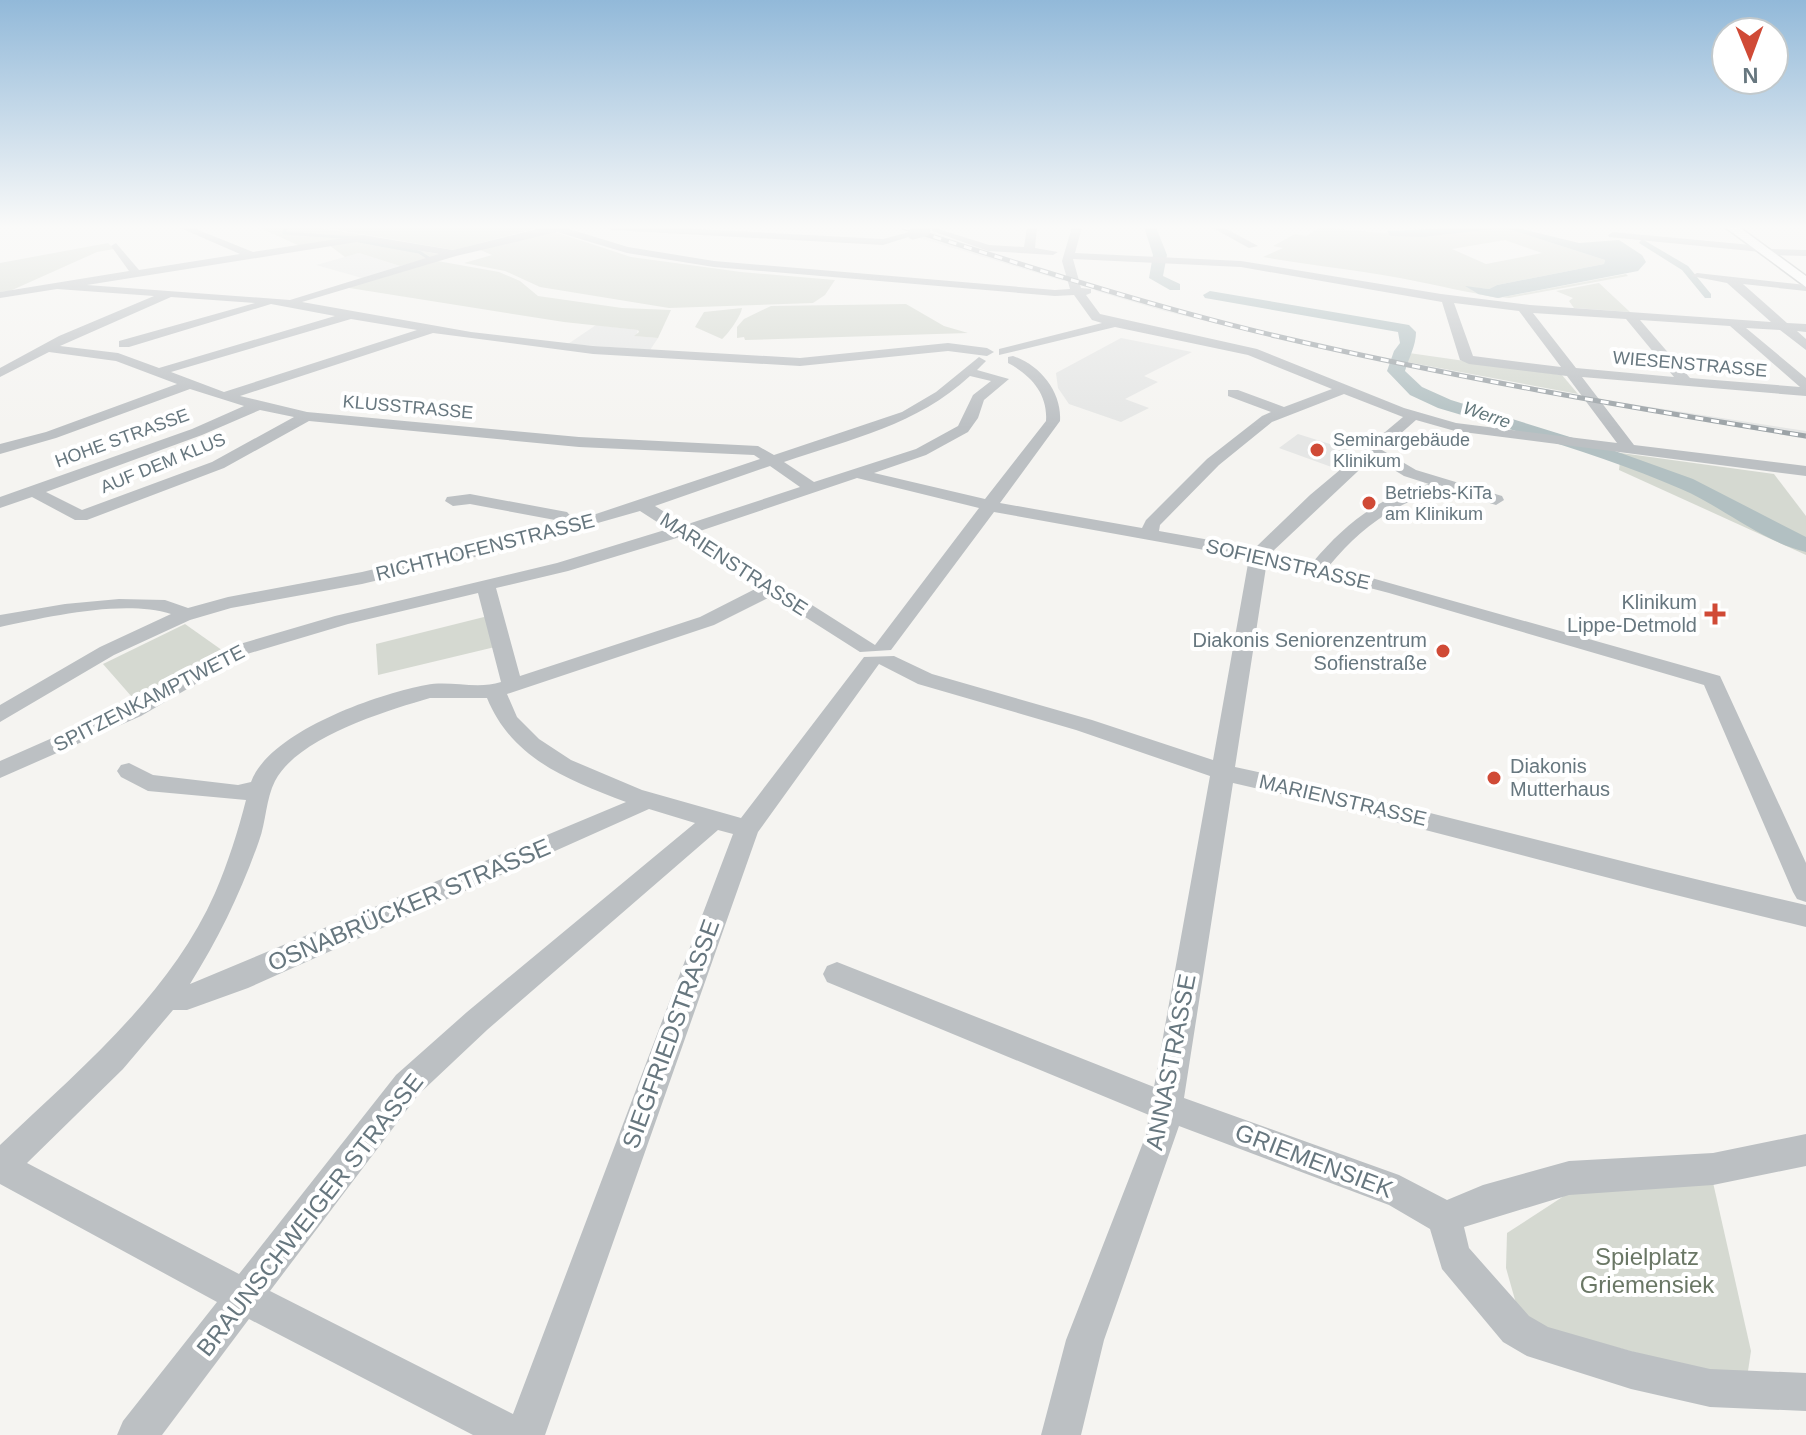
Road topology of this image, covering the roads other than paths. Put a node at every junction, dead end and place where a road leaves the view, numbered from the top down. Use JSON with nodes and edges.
{"nodes":[{"id":1,"x":169,"y":294,"type":"edge"},
{"id":2,"x":183,"y":294,"type":"edge"},
{"id":3,"x":319,"y":294,"type":"edge"},
{"id":4,"x":1081,"y":294,"type":"edge"},
{"id":5,"x":1416,"y":294,"type":"edge"},
{"id":6,"x":1747,"y":294,"type":"edge"},
{"id":7,"x":1447,"y":299,"type":"junction"},
{"id":8,"x":274,"y":301,"type":"junction"},
{"id":9,"x":290,"y":303,"type":"junction"},
{"id":10,"x":1523,"y":308,"type":"junction"},
{"id":11,"x":351,"y":314,"type":"junction"},
{"id":12,"x":1630,"y":316,"type":"junction"},
{"id":13,"x":1111,"y":321,"type":"junction"},
{"id":14,"x":1733,"y":323,"type":"junction"},
{"id":15,"x":1784,"y":327,"type":"junction"},
{"id":16,"x":1806,"y":328,"type":"edge"},
{"id":17,"x":430,"y":330,"type":"junction"},
{"id":18,"x":124,"y":344,"type":"dead end"},
{"id":19,"x":1806,"y":346,"type":"edge"},
{"id":20,"x":45,"y":348,"type":"junction"},
{"id":21,"x":994,"y":360,"type":"junction"},
{"id":22,"x":162,"y":371,"type":"junction"},
{"id":23,"x":1572,"y":372,"type":"junction"},
{"id":24,"x":0,"y":373,"type":"edge"},
{"id":25,"x":1686,"y":382,"type":"junction"},
{"id":26,"x":188,"y":385,"type":"junction"},
{"id":27,"x":1344,"y":389,"type":"junction"},
{"id":28,"x":1804,"y":389,"type":"edge"},
{"id":29,"x":1233,"y":393,"type":"dead end"},
{"id":30,"x":224,"y":397,"type":"junction"},
{"id":31,"x":256,"y":406,"type":"junction"},
{"id":32,"x":1284,"y":412,"type":"junction"},
{"id":33,"x":307,"y":416,"type":"junction"},
{"id":34,"x":1412,"y":416,"type":"junction"},
{"id":35,"x":1628,"y":447,"type":"junction"},
{"id":36,"x":0,"y":449,"type":"edge"},
{"id":37,"x":1374,"y":451,"type":"junction"},
{"id":38,"x":774,"y":460,"type":"junction"},
{"id":39,"x":1806,"y":471,"type":"edge"},
{"id":40,"x":857,"y":473,"type":"junction"},
{"id":41,"x":811,"y":487,"type":"junction"},
{"id":42,"x":1429,"y":489,"type":"dead end"},
{"id":43,"x":32,"y":491,"type":"junction"},
{"id":44,"x":1496,"y":500,"type":"dead end"},
{"id":45,"x":453,"y":501,"type":"dead end"},
{"id":46,"x":0,"y":503,"type":"edge"},
{"id":47,"x":990,"y":504,"type":"junction"},
{"id":48,"x":642,"y":505,"type":"junction"},
{"id":49,"x":571,"y":527,"type":"junction"},
{"id":50,"x":682,"y":530,"type":"junction"},
{"id":51,"x":1150,"y":533,"type":"junction"},
{"id":52,"x":1259,"y":554,"type":"junction"},
{"id":53,"x":1317,"y":569,"type":"junction"},
{"id":54,"x":486,"y":586,"type":"junction"},
{"id":55,"x":772,"y":588,"type":"junction"},
{"id":56,"x":183,"y":616,"type":"junction"},
{"id":57,"x":0,"y":621,"type":"edge"},
{"id":58,"x":877,"y":654,"type":"junction"},
{"id":59,"x":503,"y":688,"type":"junction"},
{"id":60,"x":0,"y":715,"type":"edge"},
{"id":61,"x":0,"y":770,"type":"edge"},
{"id":62,"x":129,"y":771,"type":"dead end"},
{"id":63,"x":1222,"y":772,"type":"junction"},
{"id":64,"x":260,"y":789,"type":"junction"},
{"id":65,"x":646,"y":797,"type":"junction"},
{"id":66,"x":713,"y":819,"type":"junction"},
{"id":67,"x":747,"y":829,"type":"junction"},
{"id":68,"x":1806,"y":892,"type":"edge"},
{"id":69,"x":1806,"y":916,"type":"edge"},
{"id":70,"x":837,"y":974,"type":"dead end"},
{"id":71,"x":166,"y":997,"type":"junction"},
{"id":72,"x":1167,"y":1107,"type":"junction"},
{"id":73,"x":1806,"y":1150,"type":"edge"},
{"id":74,"x":1,"y":1166,"type":"edge"},
{"id":75,"x":1445,"y":1218,"type":"junction"},
{"id":76,"x":245,"y":1297,"type":"junction"},
{"id":77,"x":1806,"y":1392,"type":"edge"},
{"id":78,"x":137,"y":1435,"type":"edge"},
{"id":79,"x":514,"y":1435,"type":"edge"},
{"id":80,"x":525,"y":1435,"type":"edge"},
{"id":81,"x":1061,"y":1435,"type":"edge"}],
"edges":[{"from":1,"to":20,"type":"street"},
{"from":2,"to":8,"type":"street"},
{"from":3,"to":9,"type":"street"},
{"from":4,"to":13,"type":"street"},
{"from":5,"to":7,"type":"street"},
{"from":6,"to":15,"type":"street"},
{"from":7,"to":10,"type":"street"},
{"from":7,"to":23,"type":"street","name":"WIESENSTRASSE"},
{"from":8,"to":9,"type":"street"},
{"from":8,"to":18,"type":"street"},
{"from":9,"to":11,"type":"street"},
{"from":10,"to":12,"type":"street"},
{"from":10,"to":23,"type":"street"},
{"from":11,"to":17,"type":"street"},
{"from":11,"to":22,"type":"street"},
{"from":12,"to":14,"type":"street"},
{"from":12,"to":25,"type":"street"},
{"from":13,"to":21,"type":"street","name":"RICHTHOFENSTRASSE"},
{"from":13,"to":27,"type":"street"},
{"from":14,"to":15,"type":"street"},
{"from":14,"to":28,"type":"street"},
{"from":15,"to":16,"type":"street"},
{"from":15,"to":19,"type":"street"},
{"from":17,"to":21,"type":"street"},
{"from":17,"to":30,"type":"street"},
{"from":20,"to":22,"type":"street","name":"KLUSSTRASSE"},
{"from":20,"to":24,"type":"street"},
{"from":21,"to":38,"type":"street","name":"RICHTHOFENSTRASSE"},
{"from":21,"to":40,"type":"street","name":"SPITZENKAMPTWETE"},
{"from":21,"to":47,"type":"street","name":"SIEGFRIEDSTRASSE"},
{"from":22,"to":26,"type":"street","name":"KLUSSTRASSE"},
{"from":23,"to":25,"type":"street","name":"WIESENSTRASSE"},
{"from":23,"to":35,"type":"street"},
{"from":25,"to":28,"type":"street","name":"WIESENSTRASSE"},
{"from":26,"to":30,"type":"street","name":"KLUSSTRASSE"},
{"from":26,"to":36,"type":"street"},
{"from":27,"to":32,"type":"street"},
{"from":27,"to":34,"type":"street"},
{"from":29,"to":32,"type":"street"},
{"from":30,"to":31,"type":"street","name":"KLUSSTRASSE"},
{"from":31,"to":33,"type":"street","name":"KLUSSTRASSE"},
{"from":31,"to":43,"type":"street","name":"HOHE STRASSE"},
{"from":32,"to":51,"type":"street"},
{"from":33,"to":38,"type":"street","name":"KLUSSTRASSE"},
{"from":33,"to":43,"type":"street","name":"AUF DEM KLUS"},
{"from":34,"to":35,"type":"street"},
{"from":34,"to":37,"type":"street"},
{"from":35,"to":39,"type":"street"},
{"from":37,"to":44,"type":"street"},
{"from":37,"to":52,"type":"street"},
{"from":38,"to":41,"type":"street"},
{"from":38,"to":48,"type":"street","name":"RICHTHOFENSTRASSE"},
{"from":40,"to":41,"type":"street","name":"SPITZENKAMPTWETE"},
{"from":40,"to":47,"type":"street","name":"SOFIENSTRASSE"},
{"from":41,"to":50,"type":"street","name":"SPITZENKAMPTWETE"},
{"from":42,"to":53,"type":"street"},
{"from":43,"to":46,"type":"street","name":"HOHE STRASSE"},
{"from":45,"to":49,"type":"street"},
{"from":47,"to":51,"type":"street","name":"SOFIENSTRASSE"},
{"from":47,"to":58,"type":"street","name":"SIEGFRIEDSTRASSE"},
{"from":48,"to":49,"type":"street","name":"RICHTHOFENSTRASSE"},
{"from":48,"to":50,"type":"street","name":"MARIENSTRASSE"},
{"from":49,"to":56,"type":"street","name":"RICHTHOFENSTRASSE"},
{"from":50,"to":54,"type":"street","name":"SPITZENKAMPTWETE"},
{"from":50,"to":55,"type":"street","name":"MARIENSTRASSE"},
{"from":51,"to":52,"type":"street","name":"SOFIENSTRASSE"},
{"from":52,"to":53,"type":"street","name":"SOFIENSTRASSE"},
{"from":52,"to":63,"type":"street","name":"ANNASTRASSE"},
{"from":53,"to":68,"type":"street","name":"SOFIENSTRASSE"},
{"from":54,"to":59,"type":"street"},
{"from":54,"to":61,"type":"street","name":"SPITZENKAMPTWETE"},
{"from":55,"to":58,"type":"street","name":"MARIENSTRASSE"},
{"from":55,"to":59,"type":"street"},
{"from":56,"to":57,"type":"street"},
{"from":56,"to":60,"type":"street","name":"RICHTHOFENSTRASSE"},
{"from":58,"to":63,"type":"street","name":"MARIENSTRASSE"},
{"from":58,"to":67,"type":"street","name":"SIEGFRIEDSTRASSE"},
{"from":59,"to":64,"type":"street"},
{"from":59,"to":65,"type":"street"},
{"from":62,"to":64,"type":"street"},
{"from":63,"to":69,"type":"street","name":"MARIENSTRASSE"},
{"from":63,"to":72,"type":"street","name":"ANNASTRASSE"},
{"from":64,"to":71,"type":"street"},
{"from":65,"to":66,"type":"street"},
{"from":65,"to":71,"type":"street","name":"OSNABRÜCKER STRASSE"},
{"from":66,"to":67,"type":"street"},
{"from":66,"to":76,"type":"street","name":"BRAUNSCHWEIGER STRASSE"},
{"from":67,"to":80,"type":"street","name":"SIEGFRIEDSTRASSE"},
{"from":70,"to":72,"type":"street","name":"GRIEMENSIEK"},
{"from":71,"to":74,"type":"street"},
{"from":72,"to":75,"type":"street","name":"GRIEMENSIEK"},
{"from":72,"to":81,"type":"street","name":"ANNASTRASSE"},
{"from":73,"to":75,"type":"street"},
{"from":74,"to":76,"type":"street"},
{"from":75,"to":77,"type":"street"},
{"from":76,"to":78,"type":"street","name":"BRAUNSCHWEIGER STRASSE"},
{"from":76,"to":79,"type":"street"}]}
